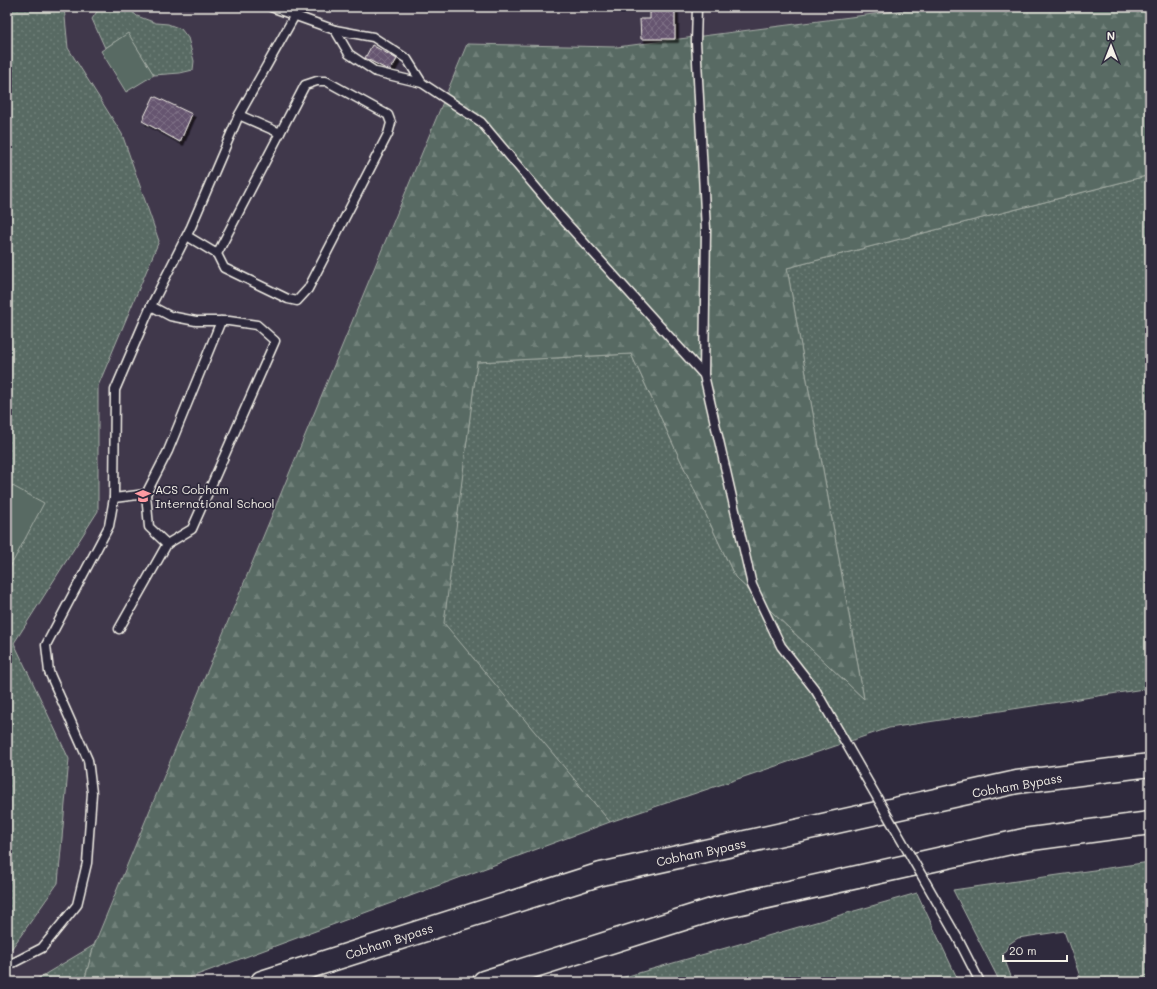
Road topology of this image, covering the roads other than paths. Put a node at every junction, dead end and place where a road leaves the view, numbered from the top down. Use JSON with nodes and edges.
{"nodes":[{"id":1,"x":271,"y":7,"type":"edge"},
{"id":2,"x":697,"y":7,"type":"edge"},
{"id":3,"x":295,"y":15,"type":"junction"},
{"id":4,"x":335,"y":30,"type":"junction"},
{"id":5,"x":422,"y":83,"type":"junction"},
{"id":6,"x":238,"y":115,"type":"junction"},
{"id":7,"x":280,"y":133,"type":"junction"},
{"id":8,"x":187,"y":236,"type":"junction"},
{"id":9,"x":217,"y":254,"type":"junction"},
{"id":10,"x":151,"y":306,"type":"junction"},
{"id":11,"x":221,"y":321,"type":"junction"},
{"id":12,"x":704,"y":375,"type":"junction"},
{"id":13,"x":146,"y":494,"type":"junction"},
{"id":14,"x":114,"y":498,"type":"junction"},
{"id":15,"x":167,"y":544,"type":"junction"},
{"id":16,"x":119,"y":629,"type":"dead end"},
{"id":17,"x":1150,"y":765,"type":"edge"},
{"id":18,"x":1150,"y":823,"type":"edge"},
{"id":19,"x":7,"y":966,"type":"edge"},
{"id":20,"x":262,"y":982,"type":"edge"},
{"id":21,"x":484,"y":982,"type":"edge"},
{"id":22,"x":980,"y":982,"type":"edge"}],
"edges":[{"from":1,"to":3,"type":"lane"},
{"from":2,"to":12,"type":"lane"},
{"from":3,"to":4,"type":"lane"},
{"from":3,"to":6,"type":"lane"},
{"from":4,"to":5,"type":"lane"},
{"from":4,"to":5,"type":"lane"},
{"from":5,"to":12,"type":"lane"},
{"from":6,"to":7,"type":"lane"},
{"from":6,"to":8,"type":"lane"},
{"from":7,"to":9,"type":"lane"},
{"from":7,"to":9,"type":"lane"},
{"from":8,"to":9,"type":"lane"},
{"from":8,"to":10,"type":"lane"},
{"from":10,"to":11,"type":"lane"},
{"from":10,"to":14,"type":"lane"},
{"from":11,"to":13,"type":"lane"},
{"from":11,"to":15,"type":"lane"},
{"from":12,"to":22,"type":"lane","bridge":true},
{"from":13,"to":14,"type":"lane"},
{"from":13,"to":15,"type":"lane"},
{"from":14,"to":19,"type":"lane"},
{"from":15,"to":16,"type":"lane"},
{"from":17,"to":20,"type":"highway","name":"Cobham Bypass"},
{"from":18,"to":21,"type":"highway"}]}
